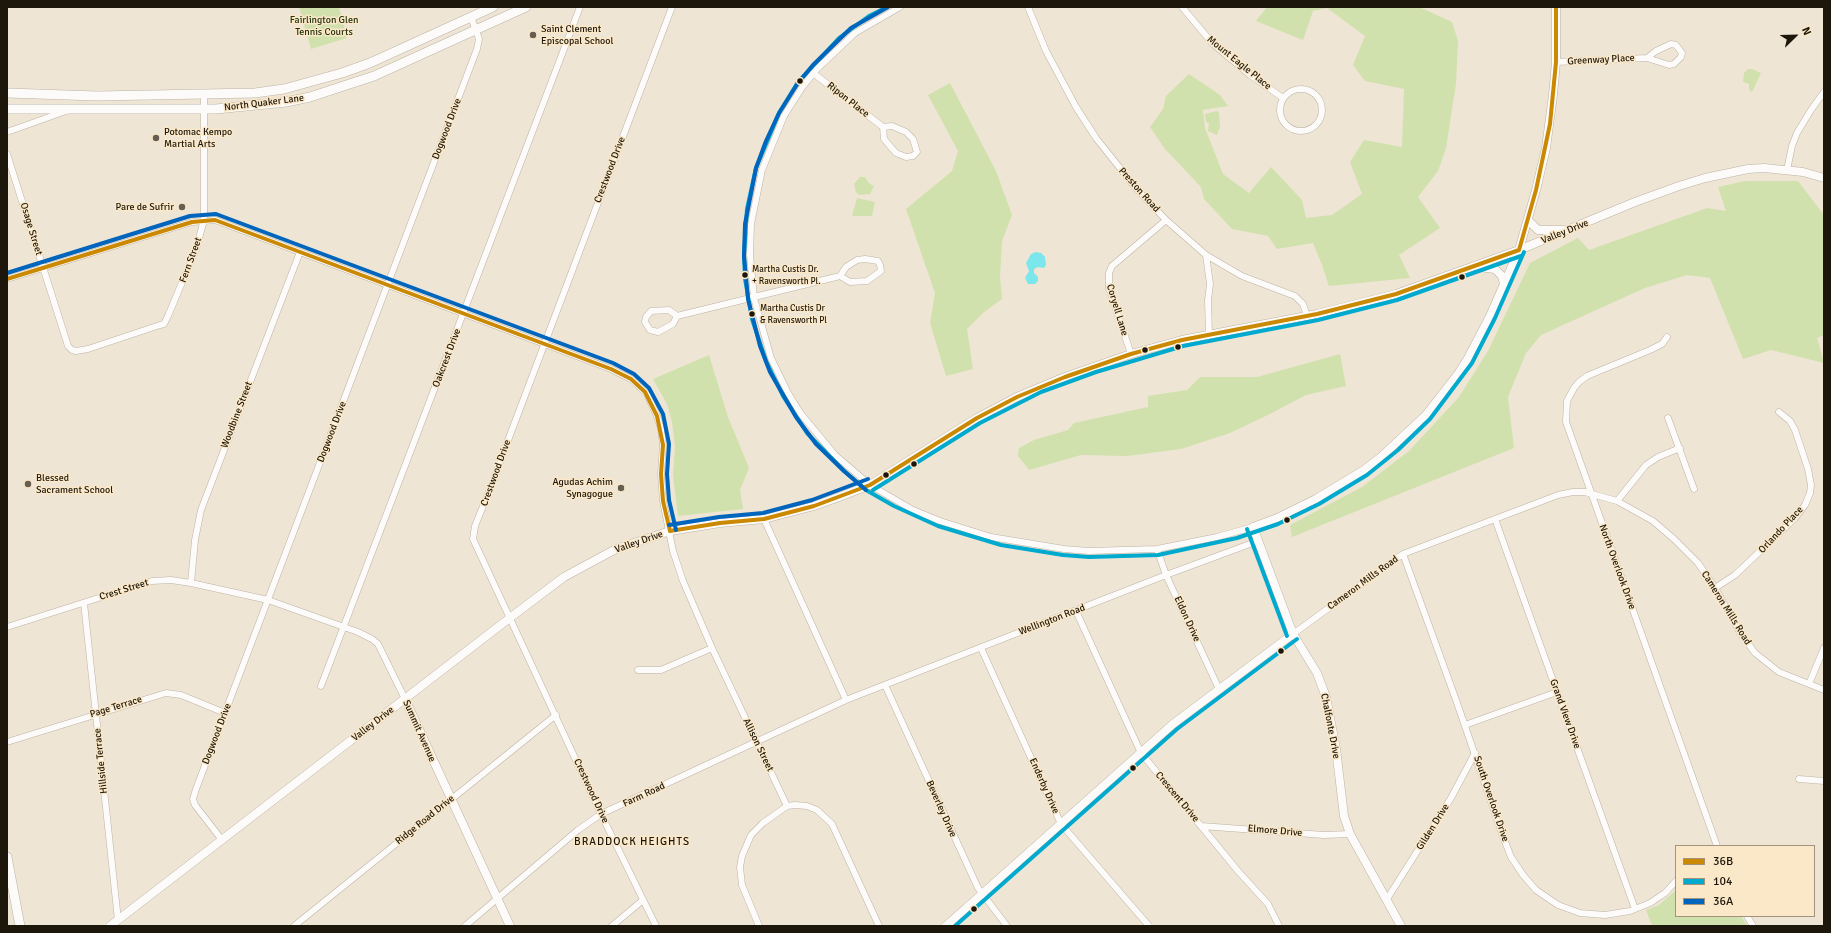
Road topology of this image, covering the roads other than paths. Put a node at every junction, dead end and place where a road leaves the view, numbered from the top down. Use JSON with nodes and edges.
{"nodes":[{"id":1,"x":493,"y":7,"type":"edge"},
{"id":2,"x":526,"y":7,"type":"edge"},
{"id":3,"x":580,"y":7,"type":"edge"},
{"id":4,"x":672,"y":7,"type":"edge"},
{"id":5,"x":900,"y":7,"type":"edge"},
{"id":6,"x":1028,"y":7,"type":"edge"},
{"id":7,"x":1182,"y":7,"type":"edge"},
{"id":8,"x":1556,"y":7,"type":"edge"},
{"id":9,"x":470,"y":17,"type":"junction"},
{"id":10,"x":476,"y":30,"type":"junction"},
{"id":11,"x":1647,"y":58,"type":"junction"},
{"id":12,"x":1556,"y":62,"type":"junction"},
{"id":13,"x":813,"y":73,"type":"junction"},
{"id":14,"x":1824,"y":92,"type":"edge"},
{"id":15,"x":7,"y":94,"type":"edge"},
{"id":16,"x":204,"y":94,"type":"junction"},
{"id":17,"x":1283,"y":98,"type":"junction"},
{"id":18,"x":204,"y":109,"type":"junction"},
{"id":19,"x":7,"y":110,"type":"edge"},
{"id":20,"x":69,"y":110,"type":"junction"},
{"id":21,"x":883,"y":127,"type":"junction"},
{"id":22,"x":7,"y":132,"type":"edge"},
{"id":23,"x":7,"y":154,"type":"edge"},
{"id":24,"x":1787,"y":170,"type":"junction"},
{"id":25,"x":1824,"y":178,"type":"edge"},
{"id":26,"x":204,"y":220,"type":"junction"},
{"id":27,"x":1166,"y":220,"type":"junction"},
{"id":28,"x":1528,"y":220,"type":"junction"},
{"id":29,"x":1570,"y":230,"type":"junction"},
{"id":30,"x":1519,"y":250,"type":"junction"},
{"id":31,"x":300,"y":252,"type":"junction"},
{"id":32,"x":1206,"y":255,"type":"junction"},
{"id":33,"x":1474,"y":267,"type":"junction"},
{"id":34,"x":43,"y":268,"type":"junction"},
{"id":35,"x":840,"y":276,"type":"junction"},
{"id":36,"x":7,"y":279,"type":"edge"},
{"id":37,"x":1504,"y":284,"type":"junction"},
{"id":38,"x":387,"y":285,"type":"junction"},
{"id":39,"x":754,"y":298,"type":"junction"},
{"id":40,"x":464,"y":313,"type":"junction"},
{"id":41,"x":678,"y":316,"type":"junction"},
{"id":42,"x":1307,"y":316,"type":"junction"},
{"id":43,"x":1209,"y":335,"type":"junction"},
{"id":44,"x":1667,"y":337,"type":"dead end"},
{"id":45,"x":545,"y":344,"type":"junction"},
{"id":46,"x":70,"y":349,"type":"joint"},
{"id":47,"x":1131,"y":354,"type":"junction"},
{"id":48,"x":1779,"y":412,"type":"dead end"},
{"id":49,"x":1668,"y":418,"type":"dead end"},
{"id":50,"x":1680,"y":448,"type":"junction"},
{"id":51,"x":870,"y":485,"type":"junction"},
{"id":52,"x":1694,"y":489,"type":"dead end"},
{"id":53,"x":1591,"y":493,"type":"junction"},
{"id":54,"x":1617,"y":501,"type":"junction"},
{"id":55,"x":764,"y":519,"type":"junction"},
{"id":56,"x":1495,"y":519,"type":"junction"},
{"id":57,"x":1252,"y":526,"type":"junction"},
{"id":58,"x":670,"y":531,"type":"junction"},
{"id":59,"x":1258,"y":541,"type":"junction"},
{"id":60,"x":1158,"y":549,"type":"junction"},
{"id":61,"x":1403,"y":554,"type":"junction"},
{"id":62,"x":1166,"y":575,"type":"junction"},
{"id":63,"x":191,"y":583,"type":"junction"},
{"id":64,"x":1715,"y":588,"type":"junction"},
{"id":65,"x":268,"y":600,"type":"junction"},
{"id":66,"x":84,"y":602,"type":"junction"},
{"id":67,"x":1076,"y":611,"type":"junction"},
{"id":68,"x":511,"y":617,"type":"junction"},
{"id":69,"x":7,"y":627,"type":"edge"},
{"id":70,"x":344,"y":627,"type":"junction"},
{"id":71,"x":1293,"y":634,"type":"junction"},
{"id":72,"x":712,"y":648,"type":"junction"},
{"id":73,"x":981,"y":648,"type":"junction"},
{"id":74,"x":1824,"y":648,"type":"edge"},
{"id":75,"x":638,"y":670,"type":"dead end"},
{"id":76,"x":1809,"y":684,"type":"junction"},
{"id":77,"x":886,"y":685,"type":"junction"},
{"id":78,"x":321,"y":686,"type":"dead end"},
{"id":79,"x":1219,"y":689,"type":"junction"},
{"id":80,"x":1824,"y":690,"type":"edge"},
{"id":81,"x":1557,"y":692,"type":"junction"},
{"id":82,"x":405,"y":699,"type":"junction"},
{"id":83,"x":846,"y":700,"type":"junction"},
{"id":84,"x":96,"y":713,"type":"junction"},
{"id":85,"x":225,"y":713,"type":"junction"},
{"id":86,"x":556,"y":715,"type":"junction"},
{"id":87,"x":1465,"y":725,"type":"junction"},
{"id":88,"x":7,"y":742,"type":"edge"},
{"id":89,"x":756,"y":742,"type":"junction"},
{"id":90,"x":1141,"y":753,"type":"junction"},
{"id":91,"x":1474,"y":753,"type":"junction"},
{"id":92,"x":1799,"y":779,"type":"dead end"},
{"id":93,"x":1824,"y":781,"type":"edge"},
{"id":94,"x":450,"y":799,"type":"junction"},
{"id":95,"x":787,"y":806,"type":"junction"},
{"id":96,"x":601,"y":814,"type":"junction"},
{"id":97,"x":1061,"y":824,"type":"junction"},
{"id":98,"x":1201,"y":826,"type":"junction"},
{"id":99,"x":1350,"y":834,"type":"junction"},
{"id":100,"x":222,"y":840,"type":"junction"},
{"id":101,"x":1717,"y":845,"type":"edge"},
{"id":102,"x":7,"y":857,"type":"edge"},
{"id":103,"x":1675,"y":882,"type":"edge"},
{"id":104,"x":982,"y":895,"type":"junction"},
{"id":105,"x":498,"y":898,"type":"junction"},
{"id":106,"x":1387,"y":899,"type":"junction"},
{"id":107,"x":643,"y":900,"type":"junction"},
{"id":108,"x":1635,"y":909,"type":"junction"},
{"id":109,"x":1748,"y":917,"type":"edge"},
{"id":110,"x":118,"y":920,"type":"junction"},
{"id":111,"x":20,"y":926,"type":"edge"},
{"id":112,"x":110,"y":926,"type":"edge"},
{"id":113,"x":294,"y":926,"type":"edge"},
{"id":114,"x":465,"y":926,"type":"edge"},
{"id":115,"x":510,"y":926,"type":"edge"},
{"id":116,"x":612,"y":926,"type":"edge"},
{"id":117,"x":656,"y":926,"type":"edge"},
{"id":118,"x":759,"y":926,"type":"edge"},
{"id":119,"x":880,"y":926,"type":"edge"},
{"id":120,"x":946,"y":926,"type":"edge"},
{"id":121,"x":1007,"y":926,"type":"edge"},
{"id":122,"x":1149,"y":926,"type":"edge"},
{"id":123,"x":1280,"y":926,"type":"edge"},
{"id":124,"x":1401,"y":926,"type":"edge"},
{"id":125,"x":1753,"y":926,"type":"edge"}],
"edges":[{"from":1,"to":9,"type":"main road","name":"North Quaker Lane"},
{"from":2,"to":10,"type":"main road","name":"North Quaker Lane"},
{"from":3,"to":40,"type":"street","name":"Oakcrest Drive"},
{"from":4,"to":45,"type":"street","name":"Crestwood Drive"},
{"from":5,"to":13,"type":"street"},
{"from":6,"to":27,"type":"street","name":"Preston Road"},
{"from":7,"to":17,"type":"street","name":"Mount Eagle Place"},
{"from":8,"to":12,"type":"street"},
{"from":9,"to":10,"type":"street","name":"Dogwood Drive"},
{"from":9,"to":16,"type":"main road","name":"North Quaker Lane"},
{"from":10,"to":18,"type":"main road","name":"North Quaker Lane"},
{"from":10,"to":38,"type":"street","name":"Dogwood Drive"},
{"from":11,"to":11,"type":"street","name":"Greenway Place"},
{"from":11,"to":12,"type":"street","name":"Greenway Place"},
{"from":12,"to":28,"type":"street"},
{"from":13,"to":21,"type":"street","name":"Ripon Place"},
{"from":13,"to":39,"type":"street"},
{"from":14,"to":24,"type":"street"},
{"from":15,"to":16,"type":"main road","name":"North Quaker Lane"},
{"from":16,"to":18,"type":"street","name":"Fern Street"},
{"from":17,"to":17,"type":"street"},
{"from":18,"to":20,"type":"main road","name":"North Quaker Lane"},
{"from":18,"to":26,"type":"street","name":"Fern Street"},
{"from":19,"to":20,"type":"main road","name":"North Quaker Lane"},
{"from":20,"to":22,"type":"street"},
{"from":21,"to":21,"type":"street","name":"Ripon Place"},
{"from":23,"to":34,"type":"street","name":"Osage Street"},
{"from":24,"to":25,"type":"street","name":"Valley Drive"},
{"from":24,"to":29,"type":"street","name":"Valley Drive"},
{"from":26,"to":31,"type":"street","name":"Allison Street"},
{"from":26,"to":34,"type":"street"},
{"from":26,"to":46,"type":"street","name":"Fern Street"},
{"from":27,"to":32,"type":"street","name":"Preston Road"},
{"from":27,"to":47,"type":"street","name":"Coryell Lane"},
{"from":28,"to":29,"type":"street"},
{"from":28,"to":30,"type":"street"},
{"from":29,"to":30,"type":"street","name":"Valley Drive"},
{"from":30,"to":33,"type":"street","name":"Valley Drive"},
{"from":30,"to":37,"type":"street"},
{"from":31,"to":38,"type":"street","name":"Allison Street"},
{"from":31,"to":63,"type":"street","name":"Woodbine Street"},
{"from":32,"to":42,"type":"street","name":"Preston Road"},
{"from":32,"to":43,"type":"street"},
{"from":33,"to":37,"type":"street"},
{"from":33,"to":42,"type":"street","name":"Valley Drive"},
{"from":34,"to":36,"type":"street"},
{"from":34,"to":46,"type":"street","name":"Osage Street"},
{"from":35,"to":35,"type":"street"},
{"from":35,"to":39,"type":"street"},
{"from":37,"to":57,"type":"street"},
{"from":38,"to":40,"type":"street","name":"Allison Street"},
{"from":38,"to":65,"type":"street","name":"Dogwood Drive"},
{"from":39,"to":41,"type":"street"},
{"from":39,"to":51,"type":"street"},
{"from":40,"to":45,"type":"street","name":"Allison Street"},
{"from":40,"to":70,"type":"street","name":"Oakcrest Drive"},
{"from":41,"to":41,"type":"street"},
{"from":42,"to":43,"type":"street","name":"Valley Drive"},
{"from":43,"to":47,"type":"street","name":"Valley Drive"},
{"from":44,"to":53,"type":"street","name":"North Overlook Drive"},
{"from":45,"to":58,"type":"street","name":"Allison Street"},
{"from":45,"to":68,"type":"street","name":"Crestwood Drive"},
{"from":47,"to":51,"type":"street","name":"Valley Drive"},
{"from":48,"to":64,"type":"street","name":"Orlando Place"},
{"from":49,"to":50,"type":"street"},
{"from":50,"to":52,"type":"street"},
{"from":50,"to":54,"type":"street"},
{"from":51,"to":55,"type":"street","name":"Valley Drive"},
{"from":51,"to":60,"type":"street"},
{"from":53,"to":54,"type":"street","name":"Cameron Mills Road"},
{"from":53,"to":56,"type":"street","name":"Cameron Mills Road"},
{"from":53,"to":101,"type":"street","name":"North Overlook Drive"},
{"from":54,"to":64,"type":"street","name":"Cameron Mills Road"},
{"from":55,"to":58,"type":"street","name":"Valley Drive"},
{"from":55,"to":83,"type":"street"},
{"from":56,"to":61,"type":"street","name":"Cameron Mills Road"},
{"from":56,"to":81,"type":"street","name":"Grand View Drive"},
{"from":57,"to":59,"type":"street","name":"Chalfonte Drive"},
{"from":57,"to":60,"type":"street"},
{"from":58,"to":68,"type":"street","name":"Valley Drive"},
{"from":58,"to":72,"type":"street","name":"Allison Street"},
{"from":59,"to":62,"type":"street","name":"Wellington Road"},
{"from":59,"to":71,"type":"street","name":"Chalfonte Drive"},
{"from":60,"to":62,"type":"street","name":"Eldon Drive"},
{"from":61,"to":71,"type":"street","name":"Cameron Mills Road"},
{"from":61,"to":87,"type":"street","name":"South Overlook Drive"},
{"from":62,"to":67,"type":"street","name":"Wellington Road"},
{"from":62,"to":79,"type":"street","name":"Eldon Drive"},
{"from":63,"to":65,"type":"street","name":"Crest Street"},
{"from":63,"to":66,"type":"street","name":"Crest Street"},
{"from":64,"to":76,"type":"street","name":"Cameron Mills Road"},
{"from":65,"to":70,"type":"street","name":"Summit Avenue"},
{"from":65,"to":85,"type":"street","name":"Dogwood Drive"},
{"from":66,"to":69,"type":"street","name":"Crest Street"},
{"from":66,"to":84,"type":"street","name":"Hillside Terrace"},
{"from":67,"to":73,"type":"street","name":"Wellington Road"},
{"from":67,"to":90,"type":"street","name":"Crescent Drive"},
{"from":68,"to":82,"type":"street","name":"Valley Drive"},
{"from":68,"to":86,"type":"street","name":"Crestwood Drive"},
{"from":70,"to":78,"type":"street","name":"Oakcrest Drive"},
{"from":70,"to":82,"type":"street","name":"Summit Avenue"},
{"from":71,"to":79,"type":"street","name":"Cameron Mills Road"},
{"from":71,"to":99,"type":"street","name":"Chalfonte Drive"},
{"from":72,"to":75,"type":"street"},
{"from":72,"to":89,"type":"street","name":"Allison Street"},
{"from":73,"to":77,"type":"street","name":"Wellington Road"},
{"from":73,"to":97,"type":"street","name":"Enderby Drive"},
{"from":74,"to":76,"type":"street"},
{"from":76,"to":80,"type":"street","name":"Cameron Mills Road"},
{"from":77,"to":83,"type":"street","name":"Wellington Road"},
{"from":77,"to":104,"type":"street","name":"Beverley Drive"},
{"from":79,"to":90,"type":"street","name":"Cameron Mills Road"},
{"from":81,"to":87,"type":"street"},
{"from":81,"to":108,"type":"street","name":"Grand View Drive"},
{"from":82,"to":94,"type":"street","name":"Summit Avenue"},
{"from":82,"to":100,"type":"street","name":"Valley Drive"},
{"from":83,"to":89,"type":"street","name":"Farm Road"},
{"from":84,"to":85,"type":"street","name":"Page Terrace"},
{"from":84,"to":88,"type":"street","name":"Page Terrace"},
{"from":84,"to":110,"type":"street","name":"Hillside Terrace"},
{"from":85,"to":100,"type":"street","name":"Dogwood Drive"},
{"from":86,"to":94,"type":"street","name":"Ridge Road Drive"},
{"from":86,"to":96,"type":"street","name":"Crestwood Drive"},
{"from":87,"to":91,"type":"street","name":"South Overlook Drive"},
{"from":89,"to":95,"type":"street","name":"Allison Street"},
{"from":89,"to":96,"type":"street","name":"Farm Road"},
{"from":90,"to":97,"type":"street","name":"Cameron Mills Road"},
{"from":90,"to":98,"type":"street","name":"Crescent Drive"},
{"from":91,"to":106,"type":"street","name":"Gilden Drive"},
{"from":91,"to":108,"type":"street","name":"South Overlook Drive"},
{"from":92,"to":93,"type":"street"},
{"from":94,"to":105,"type":"street","name":"Summit Avenue"},
{"from":94,"to":113,"type":"street","name":"Ridge Road Drive"},
{"from":95,"to":118,"type":"street"},
{"from":95,"to":119,"type":"street"},
{"from":96,"to":105,"type":"street","name":"Farm Road"},
{"from":96,"to":107,"type":"street","name":"Crestwood Drive"},
{"from":97,"to":104,"type":"street","name":"Cameron Mills Road"},
{"from":97,"to":122,"type":"street","name":"Enderby Drive"},
{"from":98,"to":99,"type":"street","name":"Elmore Drive"},
{"from":98,"to":123,"type":"street","name":"Crescent Drive"},
{"from":99,"to":106,"type":"street","name":"Chalfonte Drive"},
{"from":100,"to":110,"type":"street","name":"Valley Drive"},
{"from":102,"to":111,"type":"main road"},
{"from":103,"to":108,"type":"street","name":"South Overlook Drive"},
{"from":104,"to":120,"type":"street","name":"Cameron Mills Road"},
{"from":104,"to":121,"type":"street","name":"Beverley Drive"},
{"from":105,"to":114,"type":"street","name":"Farm Road"},
{"from":105,"to":115,"type":"street","name":"Summit Avenue"},
{"from":106,"to":124,"type":"street","name":"Chalfonte Drive"},
{"from":107,"to":116,"type":"street"},
{"from":107,"to":117,"type":"street","name":"Crestwood Drive"},
{"from":109,"to":125,"type":"street"},
{"from":110,"to":112,"type":"street","name":"Valley Drive"}]}
